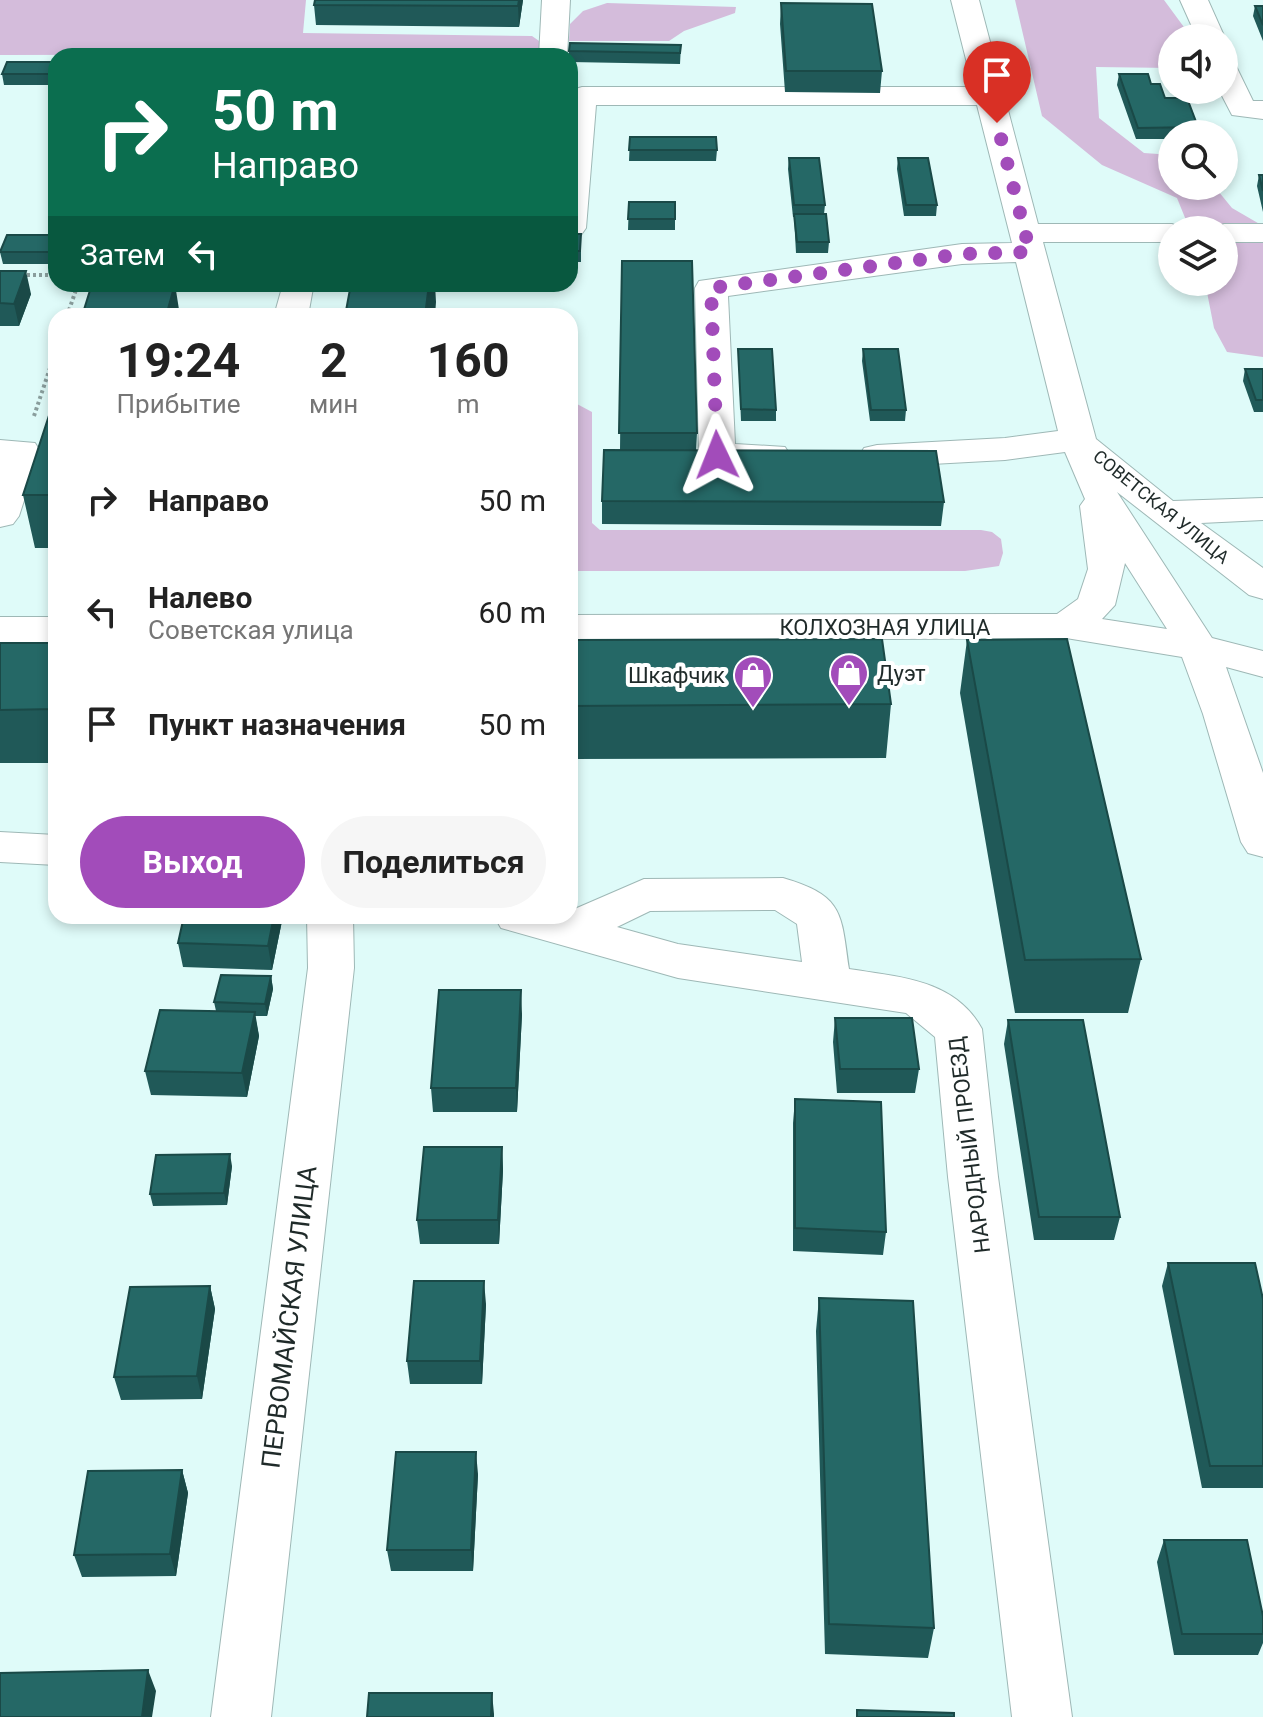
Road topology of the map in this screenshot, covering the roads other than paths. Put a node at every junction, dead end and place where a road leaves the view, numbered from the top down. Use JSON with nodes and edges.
{"nodes":[{"id":1,"x":556,"y":0,"type":"edge"},
{"id":2,"x":965,"y":0,"type":"edge"},
{"id":3,"x":1194,"y":0,"type":"edge"},
{"id":4,"x":1205,"y":24,"type":"edge"},
{"id":5,"x":553,"y":48,"type":"edge"},
{"id":6,"x":584,"y":67,"type":"edge"},
{"id":7,"x":990,"y":96,"type":"junction"},
{"id":8,"x":718,"y":97,"type":"junction"},
{"id":9,"x":1238,"y":100,"type":"edge"},
{"id":10,"x":1263,"y":110,"type":"edge"},
{"id":11,"x":578,"y":140,"type":"edge"},
{"id":12,"x":1238,"y":233,"type":"edge"},
{"id":13,"x":1263,"y":233,"type":"edge"},
{"id":14,"x":1158,"y":234,"type":"edge"},
{"id":15,"x":1027,"y":242,"type":"junction"},
{"id":16,"x":1078,"y":439,"type":"junction"},
{"id":17,"x":11,"y":451,"type":"edge"},
{"id":18,"x":1097,"y":489,"type":"junction"},
{"id":19,"x":1263,"y":509,"type":"edge"},
{"id":20,"x":1164,"y":513,"type":"junction"},
{"id":21,"x":0,"y":516,"type":"edge"},
{"id":22,"x":1263,"y":587,"type":"edge"},
{"id":23,"x":1066,"y":626,"type":"junction"},
{"id":24,"x":578,"y":628,"type":"edge"},
{"id":25,"x":0,"y":630,"type":"edge"},
{"id":26,"x":48,"y":630,"type":"edge"},
{"id":27,"x":1198,"y":647,"type":"junction"},
{"id":28,"x":1263,"y":664,"type":"edge"},
{"id":29,"x":1263,"y":842,"type":"edge"},
{"id":30,"x":0,"y":847,"type":"edge"},
{"id":31,"x":48,"y":850,"type":"edge"},
{"id":32,"x":330,"y":924,"type":"edge"},
{"id":33,"x":545,"y":924,"type":"edge"},
{"id":34,"x":569,"y":931,"type":"junction"},
{"id":35,"x":828,"y":983,"type":"junction"},
{"id":36,"x":241,"y":1717,"type":"edge"},
{"id":37,"x":1042,"y":1717,"type":"edge"}],
"edges":[{"from":1,"to":5,"type":"street"},
{"from":2,"to":7,"type":"street","name":"СОВЕТСКАЯ УЛИЦА"},
{"from":3,"to":4,"type":"street"},
{"from":6,"to":8,"type":"street"},
{"from":7,"to":8,"type":"street"},
{"from":7,"to":15,"type":"street","name":"СОВЕТСКАЯ УЛИЦА"},
{"from":8,"to":11,"type":"street"},
{"from":9,"to":10,"type":"street"},
{"from":12,"to":13,"type":"street"},
{"from":14,"to":15,"type":"street"},
{"from":15,"to":16,"type":"street","name":"СОВЕТСКАЯ УЛИЦА"},
{"from":15,"to":16,"type":"street"},
{"from":16,"to":18,"type":"street"},
{"from":16,"to":20,"type":"street","name":"СОВЕТСКАЯ УЛИЦА"},
{"from":17,"to":21,"type":"street"},
{"from":18,"to":23,"type":"street"},
{"from":18,"to":27,"type":"street"},
{"from":19,"to":20,"type":"street"},
{"from":20,"to":22,"type":"street","name":"СОВЕТСКАЯ УЛИЦА"},
{"from":23,"to":24,"type":"street","name":"КОЛХОЗНАЯ УЛИЦА"},
{"from":23,"to":27,"type":"street","name":"КОЛХОЗНАЯ УЛИЦА"},
{"from":25,"to":26,"type":"street"},
{"from":27,"to":28,"type":"street","name":"КОЛХОЗНАЯ УЛИЦА"},
{"from":27,"to":29,"type":"street"},
{"from":30,"to":31,"type":"street"},
{"from":32,"to":36,"type":"street","name":"ПЕРВОМАЙСКАЯ УЛИЦА"},
{"from":33,"to":34,"type":"street","name":"НАРОДНЫЙ ПРОЕЗД"},
{"from":34,"to":35,"type":"street","name":"НАРОДНЫЙ ПРОЕЗД"},
{"from":34,"to":35,"type":"street"},
{"from":35,"to":37,"type":"street","name":"НАРОДНЫЙ ПРОЕЗД"}]}
